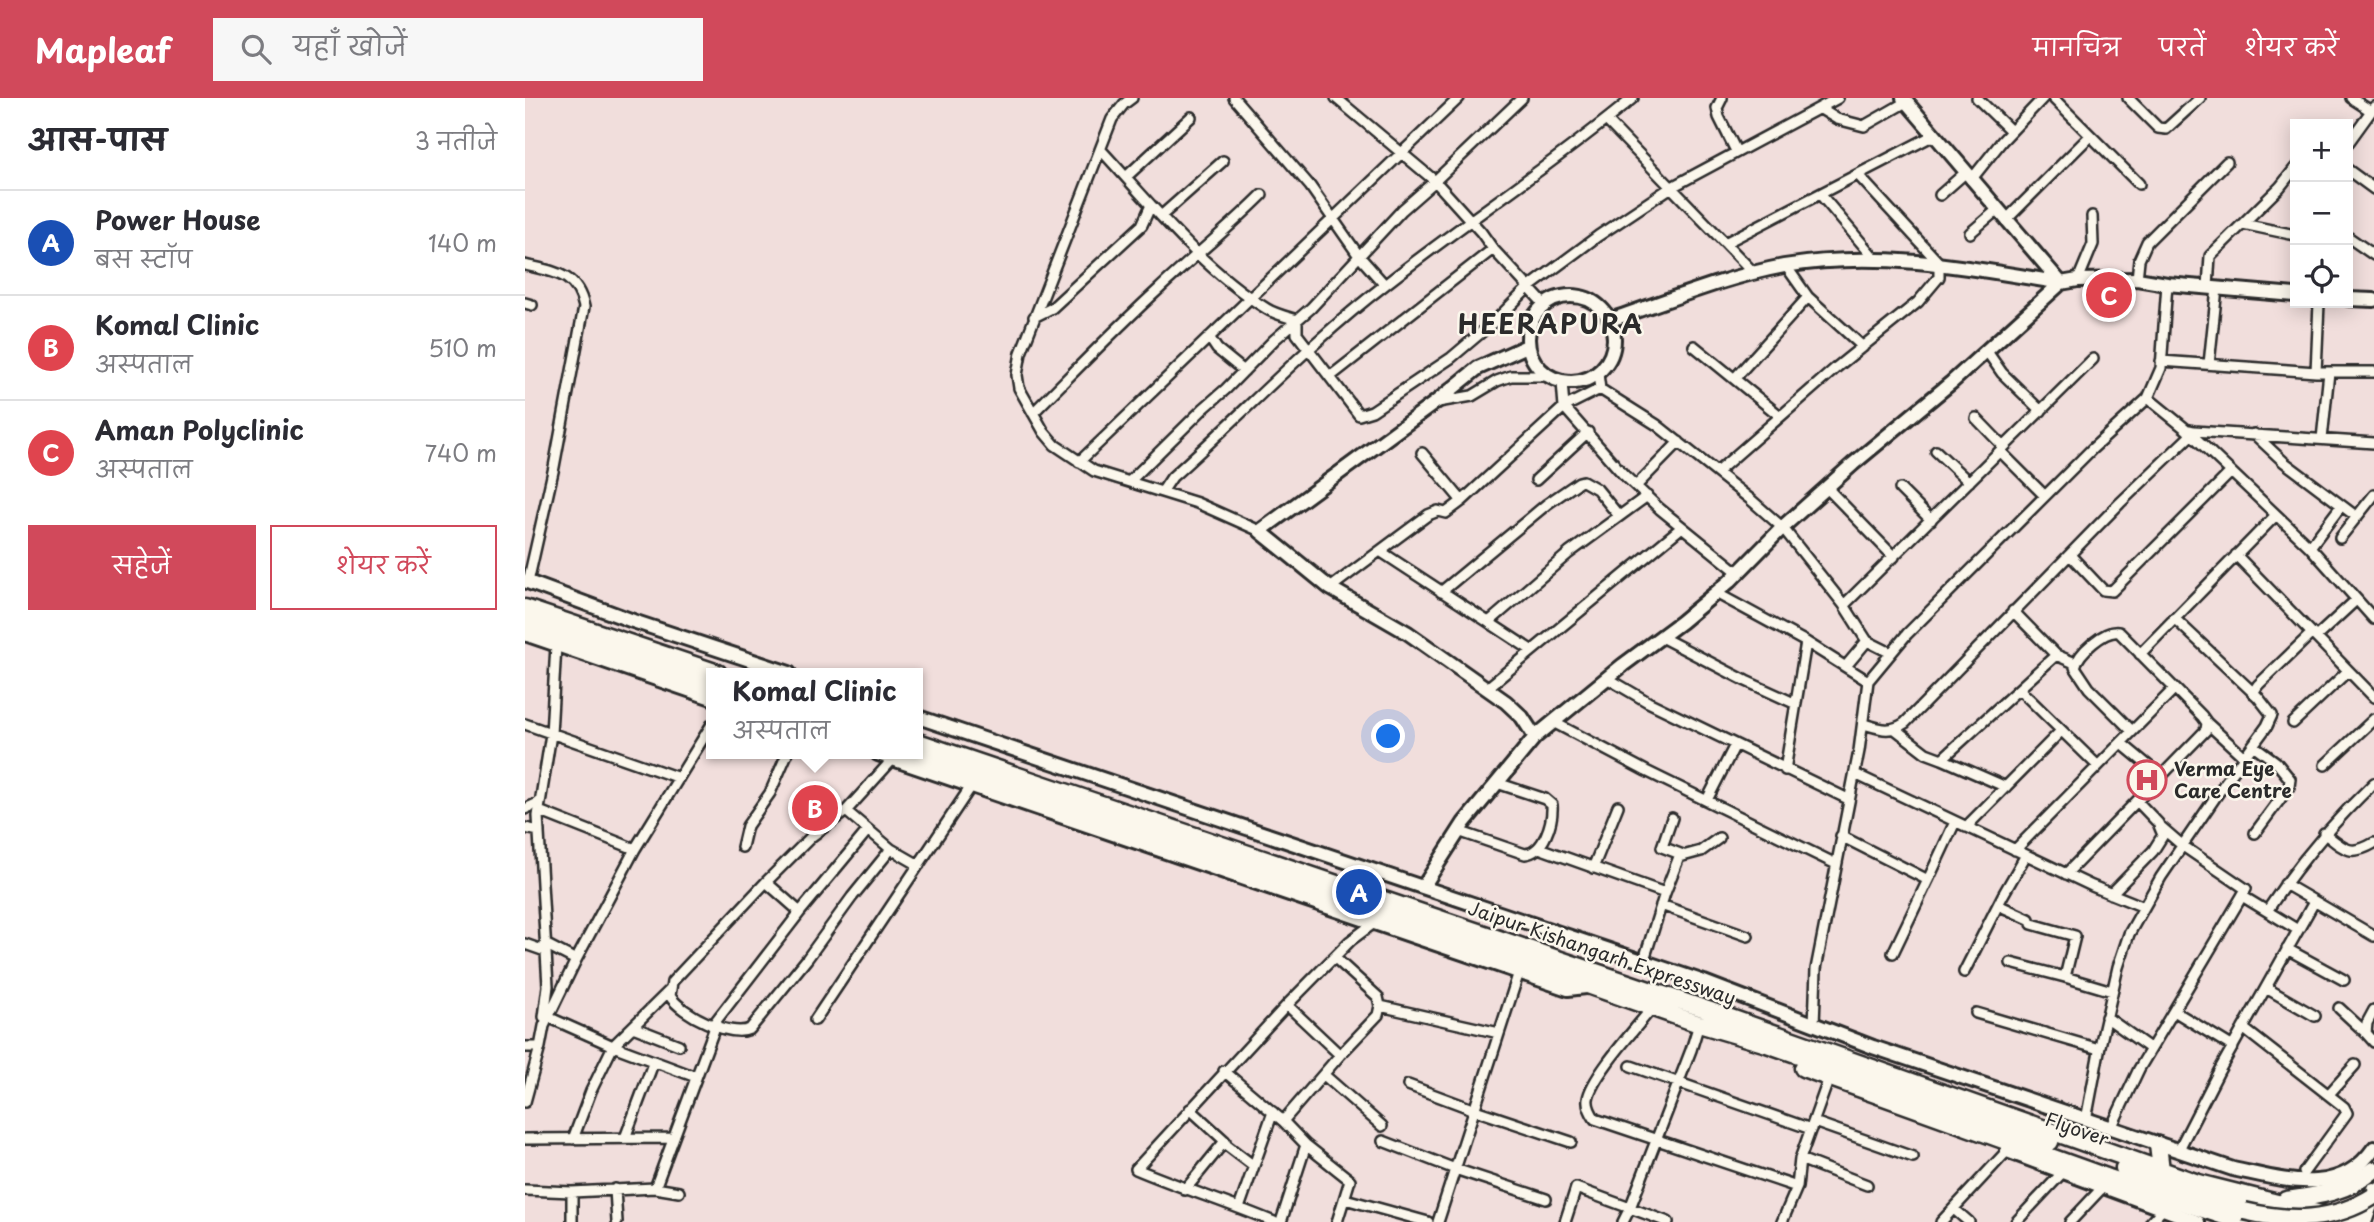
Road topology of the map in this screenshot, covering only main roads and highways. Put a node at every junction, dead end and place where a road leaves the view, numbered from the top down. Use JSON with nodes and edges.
{"nodes":[{"id":1,"x":525,"y":608,"type":"edge"},
{"id":2,"x":525,"y":623,"type":"edge"},
{"id":3,"x":706,"y":669,"type":"edge"},
{"id":4,"x":706,"y":685,"type":"edge"},
{"id":5,"x":923,"y":743,"type":"edge"},
{"id":6,"x":923,"y":758,"type":"edge"},
{"id":7,"x":1767,"y":1044,"type":"junction"},
{"id":8,"x":2158,"y":1145,"type":"road end"},
{"id":9,"x":2161,"y":1170,"type":"junction"},
{"id":10,"x":2374,"y":1170,"type":"edge"},
{"id":11,"x":2374,"y":1193,"type":"edge"},
{"id":12,"x":2273,"y":1202,"type":"junction"},
{"id":13,"x":2242,"y":1222,"type":"edge"},
{"id":14,"x":2353,"y":1222,"type":"edge"},
{"id":15,"x":2363,"y":1222,"type":"edge"}],
"edges":[{"from":1,"to":3,"type":"highway"},
{"from":2,"to":4,"type":"highway"},
{"from":5,"to":9,"type":"highway","name":"Jaipur Kishangarh Expressway"},
{"from":6,"to":7,"type":"highway","name":"Jaipur Kishangarh Expressway"},
{"from":7,"to":11,"type":"highway","name":"Flyover","bridge":true},
{"from":7,"to":13,"type":"highway"},
{"from":8,"to":9,"type":"highway"},
{"from":9,"to":12,"type":"highway","name":"Jaipur Kishangarh Expressway"},
{"from":10,"to":12,"type":"highway"},
{"from":11,"to":15,"type":"highway"},
{"from":12,"to":14,"type":"highway","name":"Jaipur Kishangarh Expressway"}]}
